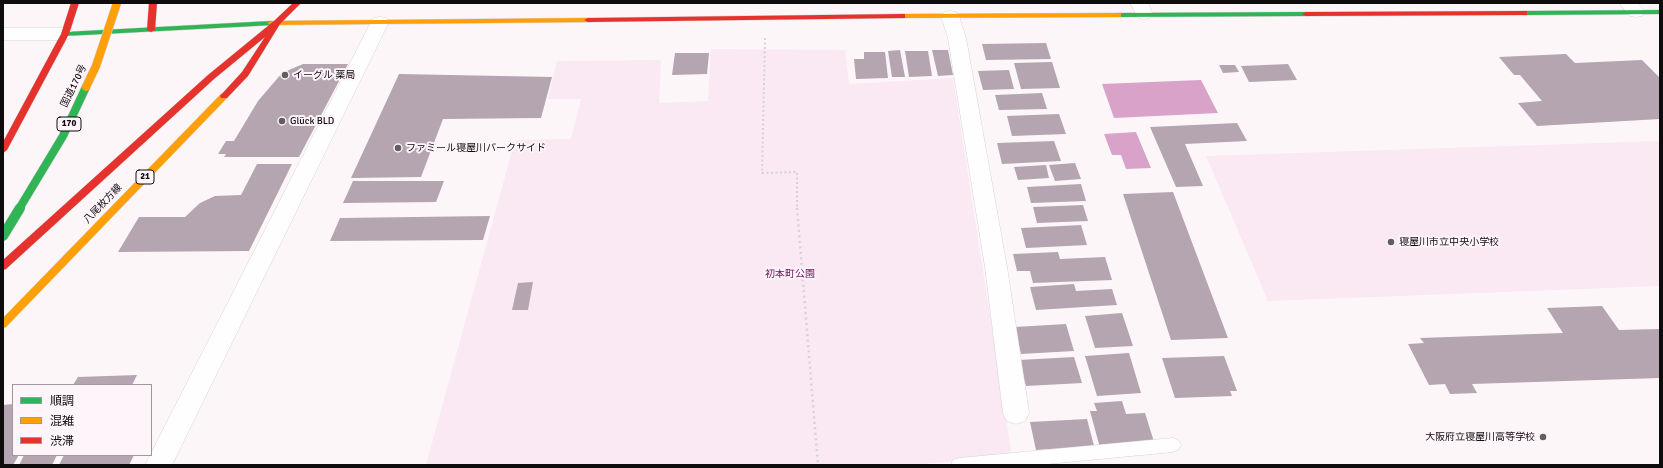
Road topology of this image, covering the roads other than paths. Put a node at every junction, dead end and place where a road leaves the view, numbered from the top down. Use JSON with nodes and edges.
{"nodes":[{"id":1,"x":75,"y":3,"type":"edge"},
{"id":2,"x":117,"y":3,"type":"edge"},
{"id":3,"x":153,"y":3,"type":"edge"},
{"id":4,"x":297,"y":3,"type":"edge"},
{"id":5,"x":1632,"y":8,"type":"edge"},
{"id":6,"x":1142,"y":9,"type":"edge"},
{"id":7,"x":1660,"y":12,"type":"edge"},
{"id":8,"x":950,"y":16,"type":"junction"},
{"id":9,"x":380,"y":22,"type":"junction"},
{"id":10,"x":277,"y":23,"type":"junction"},
{"id":11,"x":151,"y":30,"type":"junction"},
{"id":12,"x":3,"y":34,"type":"edge"},
{"id":13,"x":65,"y":34,"type":"junction"},
{"id":14,"x":3,"y":150,"type":"edge"},
{"id":15,"x":3,"y":236,"type":"edge"},
{"id":16,"x":3,"y":266,"type":"edge"},
{"id":17,"x":3,"y":324,"type":"edge"},
{"id":18,"x":1016,"y":413,"type":"dead end"},
{"id":19,"x":1173,"y":445,"type":"dead end"},
{"id":20,"x":158,"y":465,"type":"edge"},
{"id":21,"x":959,"y":465,"type":"edge"}],
"edges":[{"from":1,"to":13,"type":"main road"},
{"from":2,"to":15,"type":"main road","name":"国道170号","number":"170","bridge":true},
{"from":3,"to":11,"type":"main road"},
{"from":4,"to":10,"type":"main road","name":"八尾枚方線","number":"21"},
{"from":5,"to":6,"type":"main road"},
{"from":5,"to":7,"type":"main road"},
{"from":6,"to":8,"type":"main road"},
{"from":8,"to":9,"type":"main road"},
{"from":8,"to":18,"type":"street"},
{"from":9,"to":10,"type":"main road"},
{"from":9,"to":20,"type":"street"},
{"from":10,"to":11,"type":"main road"},
{"from":10,"to":16,"type":"main road","name":"八尾枚方線","number":"21"},
{"from":10,"to":17,"type":"main road","name":"八尾枚方線","number":"21"},
{"from":11,"to":13,"type":"main road"},
{"from":12,"to":13,"type":"street"},
{"from":13,"to":14,"type":"main road"},
{"from":19,"to":21,"type":"lane"}]}
